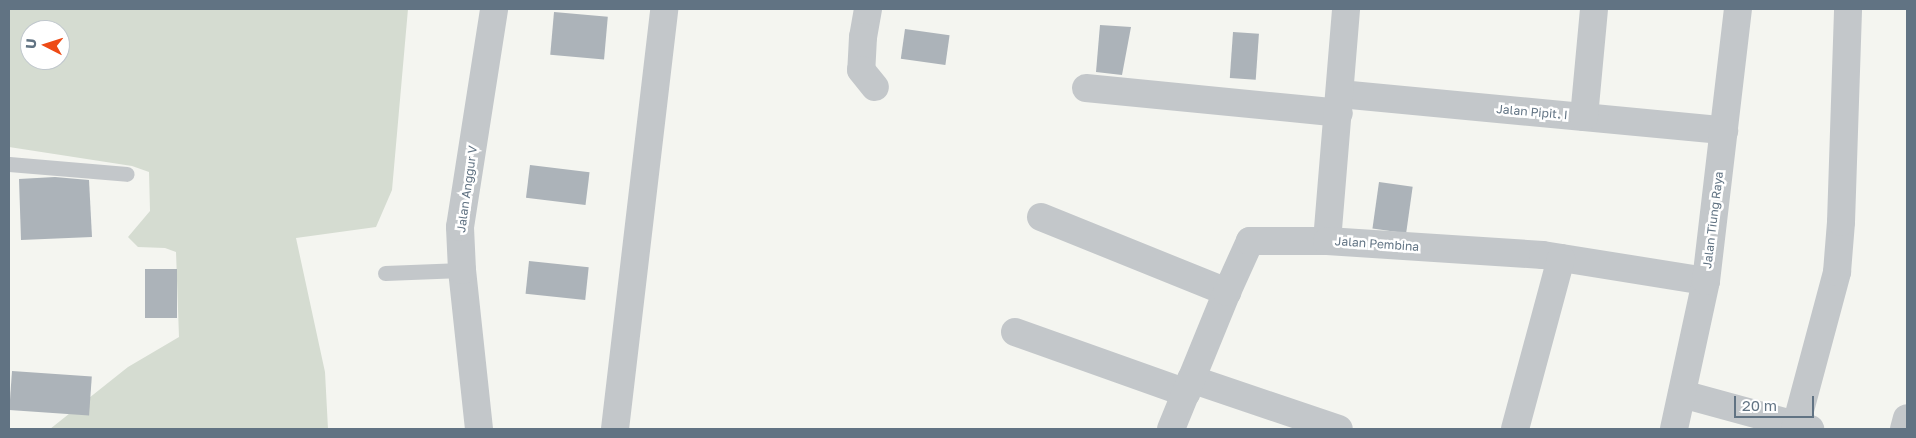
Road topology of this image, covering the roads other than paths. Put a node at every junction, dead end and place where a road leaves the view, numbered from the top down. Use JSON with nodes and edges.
{"nodes":[{"id":1,"x":494,"y":9,"type":"edge"},
{"id":2,"x":664,"y":9,"type":"edge"},
{"id":3,"x":868,"y":9,"type":"edge"},
{"id":4,"x":1346,"y":9,"type":"edge"},
{"id":5,"x":1594,"y":9,"type":"edge"},
{"id":6,"x":1738,"y":9,"type":"edge"},
{"id":7,"x":1848,"y":9,"type":"edge"},
{"id":8,"x":875,"y":87,"type":"dead end"},
{"id":9,"x":1086,"y":88,"type":"dead end"},
{"id":10,"x":1340,"y":103,"type":"junction"},
{"id":11,"x":1584,"y":117,"type":"junction"},
{"id":12,"x":1724,"y":130,"type":"junction"},
{"id":13,"x":9,"y":164,"type":"edge"},
{"id":14,"x":126,"y":174,"type":"dead end"},
{"id":15,"x":1041,"y":217,"type":"dead end"},
{"id":16,"x":1327,"y":240,"type":"junction"},
{"id":17,"x":1561,"y":258,"type":"junction"},
{"id":18,"x":462,"y":270,"type":"junction"},
{"id":19,"x":385,"y":273,"type":"dead end"},
{"id":20,"x":1706,"y":281,"type":"junction"},
{"id":21,"x":1227,"y":292,"type":"junction"},
{"id":22,"x":1015,"y":332,"type":"dead end"},
{"id":23,"x":1189,"y":386,"type":"junction"},
{"id":24,"x":1682,"y":394,"type":"junction"},
{"id":25,"x":1907,"y":418,"type":"edge"},
{"id":26,"x":1800,"y":428,"type":"edge"},
{"id":27,"x":479,"y":429,"type":"edge"},
{"id":28,"x":615,"y":429,"type":"edge"},
{"id":29,"x":1171,"y":429,"type":"edge"},
{"id":30,"x":1339,"y":429,"type":"edge"},
{"id":31,"x":1515,"y":429,"type":"edge"},
{"id":32,"x":1674,"y":429,"type":"edge"},
{"id":33,"x":1904,"y":429,"type":"edge"}],
"edges":[{"from":1,"to":18,"type":"street","name":"Jalan Anggur V"},
{"from":2,"to":28,"type":"street"},
{"from":3,"to":8,"type":"street"},
{"from":4,"to":10,"type":"street"},
{"from":5,"to":11,"type":"street"},
{"from":6,"to":12,"type":"street","name":"Jalan Tiung Raya"},
{"from":7,"to":26,"type":"street"},
{"from":9,"to":10,"type":"street","name":"Jalan Pipit. I"},
{"from":10,"to":11,"type":"street","name":"Jalan Pipit. I"},
{"from":10,"to":16,"type":"street"},
{"from":11,"to":12,"type":"street","name":"Jalan Pipit. I"},
{"from":12,"to":20,"type":"street","name":"Jalan Tiung Raya"},
{"from":13,"to":14,"type":"lane"},
{"from":15,"to":21,"type":"street"},
{"from":16,"to":17,"type":"street","name":"Jalan Pembina"},
{"from":16,"to":21,"type":"street","name":"Jalan Pembina"},
{"from":17,"to":20,"type":"street","name":"Jalan Pembina"},
{"from":17,"to":31,"type":"street"},
{"from":18,"to":19,"type":"lane"},
{"from":18,"to":27,"type":"street","name":"Jalan Anggur V"},
{"from":20,"to":24,"type":"street","name":"Jalan Tiung Raya"},
{"from":21,"to":23,"type":"street","name":"Jalan Pembina"},
{"from":22,"to":23,"type":"street"},
{"from":23,"to":29,"type":"street","name":"Jalan Pembina"},
{"from":23,"to":30,"type":"street"},
{"from":24,"to":26,"type":"street"},
{"from":24,"to":32,"type":"street","name":"Jalan Tiung Raya"},
{"from":25,"to":33,"type":"street"}]}
